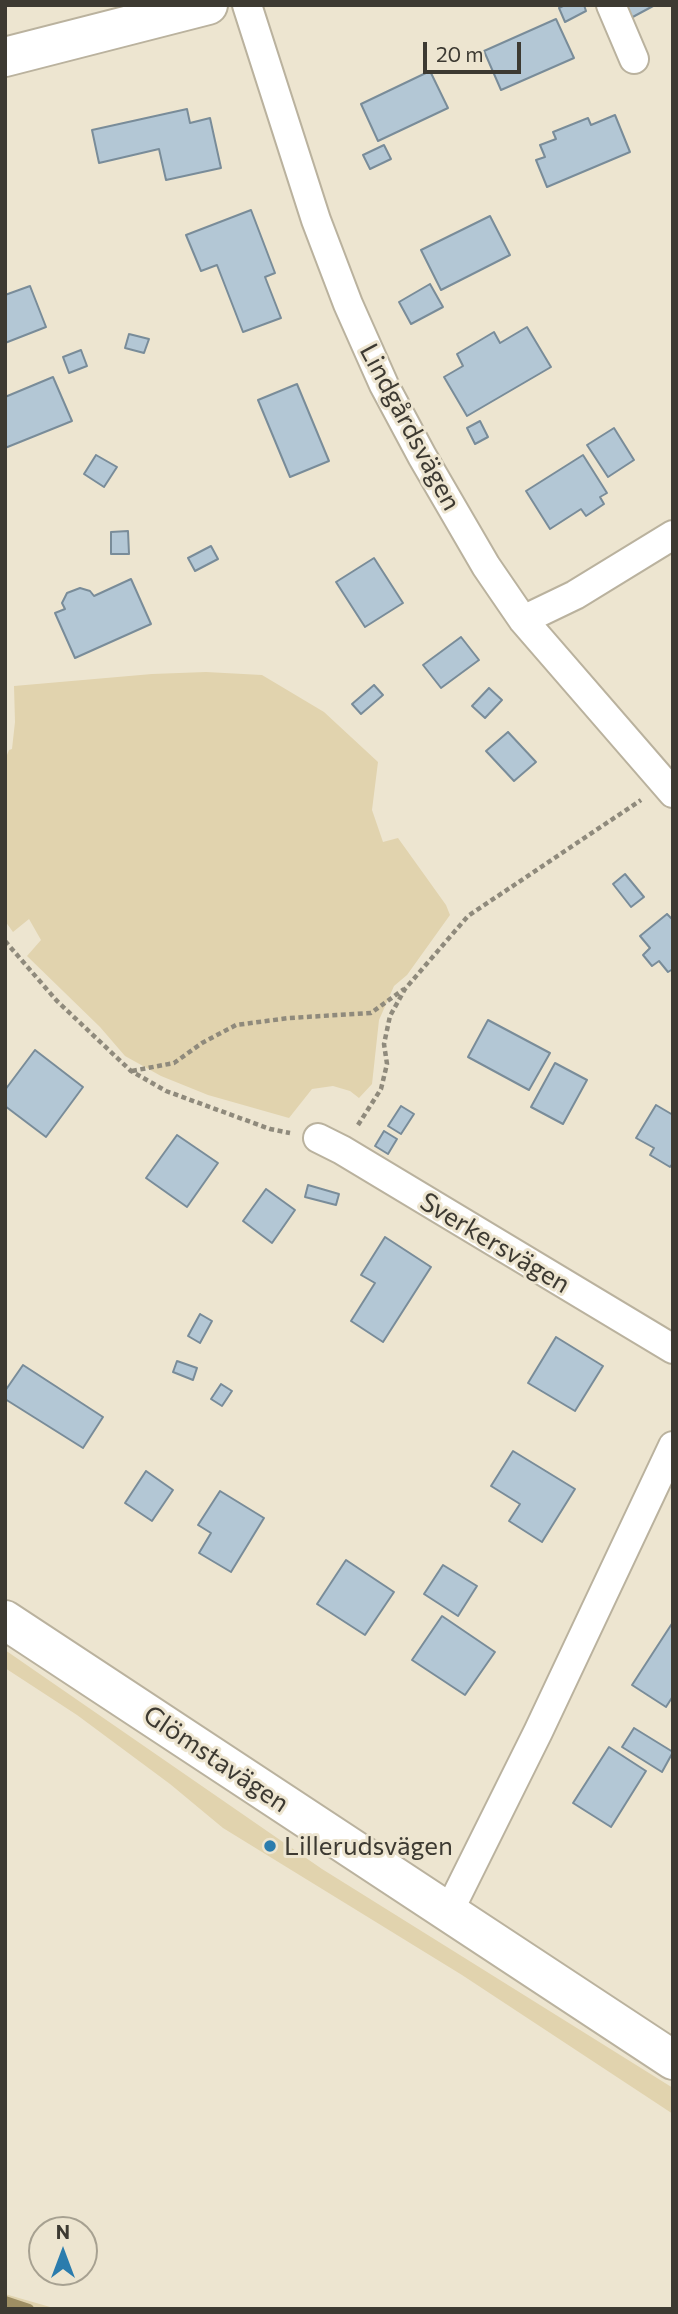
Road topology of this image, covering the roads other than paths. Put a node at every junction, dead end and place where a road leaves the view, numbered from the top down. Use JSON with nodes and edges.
{"nodes":[{"id":1,"x":208,"y":5,"type":"edge"},
{"id":2,"x":247,"y":5,"type":"edge"},
{"id":3,"x":611,"y":5,"type":"edge"},
{"id":4,"x":5,"y":58,"type":"edge"},
{"id":5,"x":634,"y":59,"type":"dead end"},
{"id":6,"x":673,"y":535,"type":"edge"},
{"id":7,"x":523,"y":620,"type":"junction"},
{"id":8,"x":669,"y":788,"type":"edge"},
{"id":9,"x":330,"y":1144,"type":"road end"},
{"id":10,"x":673,"y":1349,"type":"edge"},
{"id":11,"x":673,"y":1446,"type":"edge"},
{"id":12,"x":5,"y":1619,"type":"edge"},
{"id":13,"x":448,"y":1913,"type":"junction"},
{"id":14,"x":673,"y":2060,"type":"edge"}],
"edges":[{"from":1,"to":4,"type":"main road"},
{"from":2,"to":7,"type":"street","name":"Lindgårdsvägen"},
{"from":3,"to":5,"type":"street"},
{"from":6,"to":7,"type":"street"},
{"from":7,"to":8,"type":"street","name":"Lindgårdsvägen"},
{"from":9,"to":10,"type":"street","name":"Sverkersvägen"},
{"from":11,"to":13,"type":"street"},
{"from":12,"to":13,"type":"main road","name":"Glömstavägen"},
{"from":13,"to":14,"type":"main road","name":"Glömstavägen"}]}
